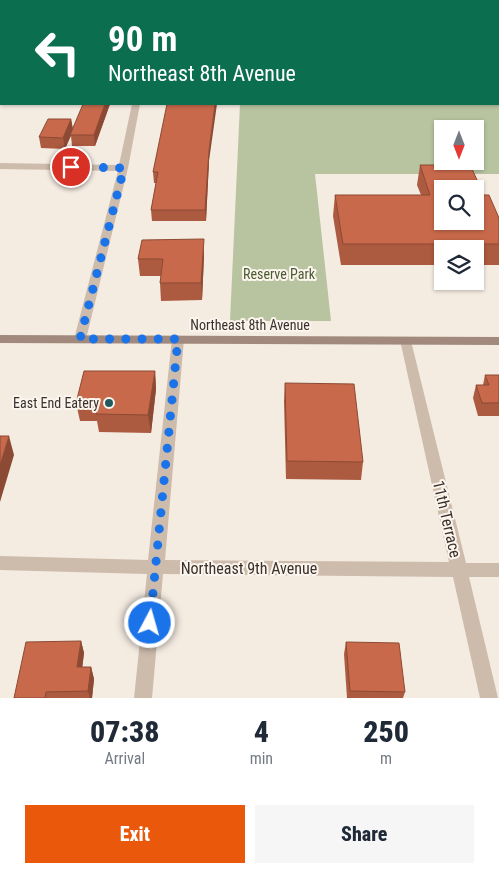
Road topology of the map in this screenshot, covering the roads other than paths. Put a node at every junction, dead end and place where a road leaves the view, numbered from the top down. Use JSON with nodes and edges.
{"nodes":[{"id":1,"x":136,"y":105,"type":"edge"},
{"id":2,"x":0,"y":166,"type":"edge"},
{"id":3,"x":124,"y":168,"type":"junction"},
{"id":4,"x":0,"y":339,"type":"edge"},
{"id":5,"x":80,"y":339,"type":"junction"},
{"id":6,"x":178,"y":339,"type":"junction"},
{"id":7,"x":406,"y":340,"type":"junction"},
{"id":8,"x":499,"y":341,"type":"edge"},
{"id":9,"x":0,"y":563,"type":"edge"},
{"id":10,"x":156,"y":567,"type":"junction"},
{"id":11,"x":459,"y":569,"type":"junction"},
{"id":12,"x":499,"y":570,"type":"edge"},
{"id":13,"x":142,"y":698,"type":"edge"},
{"id":14,"x":489,"y":698,"type":"edge"}],
"edges":[{"from":1,"to":3,"type":"street"},
{"from":2,"to":3,"type":"street"},
{"from":3,"to":5,"type":"street"},
{"from":4,"to":5,"type":"street","name":"Northeast 8th Avenue"},
{"from":5,"to":6,"type":"street","name":"Northeast 8th Avenue"},
{"from":6,"to":7,"type":"street","name":"Northeast 8th Avenue"},
{"from":6,"to":10,"type":"street"},
{"from":7,"to":8,"type":"street","name":"Northeast 8th Avenue"},
{"from":7,"to":11,"type":"street","name":"11th Terrace"},
{"from":9,"to":10,"type":"street","name":"Northeast 9th Avenue"},
{"from":10,"to":11,"type":"street","name":"Northeast 9th Avenue"},
{"from":10,"to":13,"type":"street"},
{"from":11,"to":12,"type":"street","name":"Northeast 9th Avenue"},
{"from":11,"to":14,"type":"street","name":"11th Terrace"}]}
